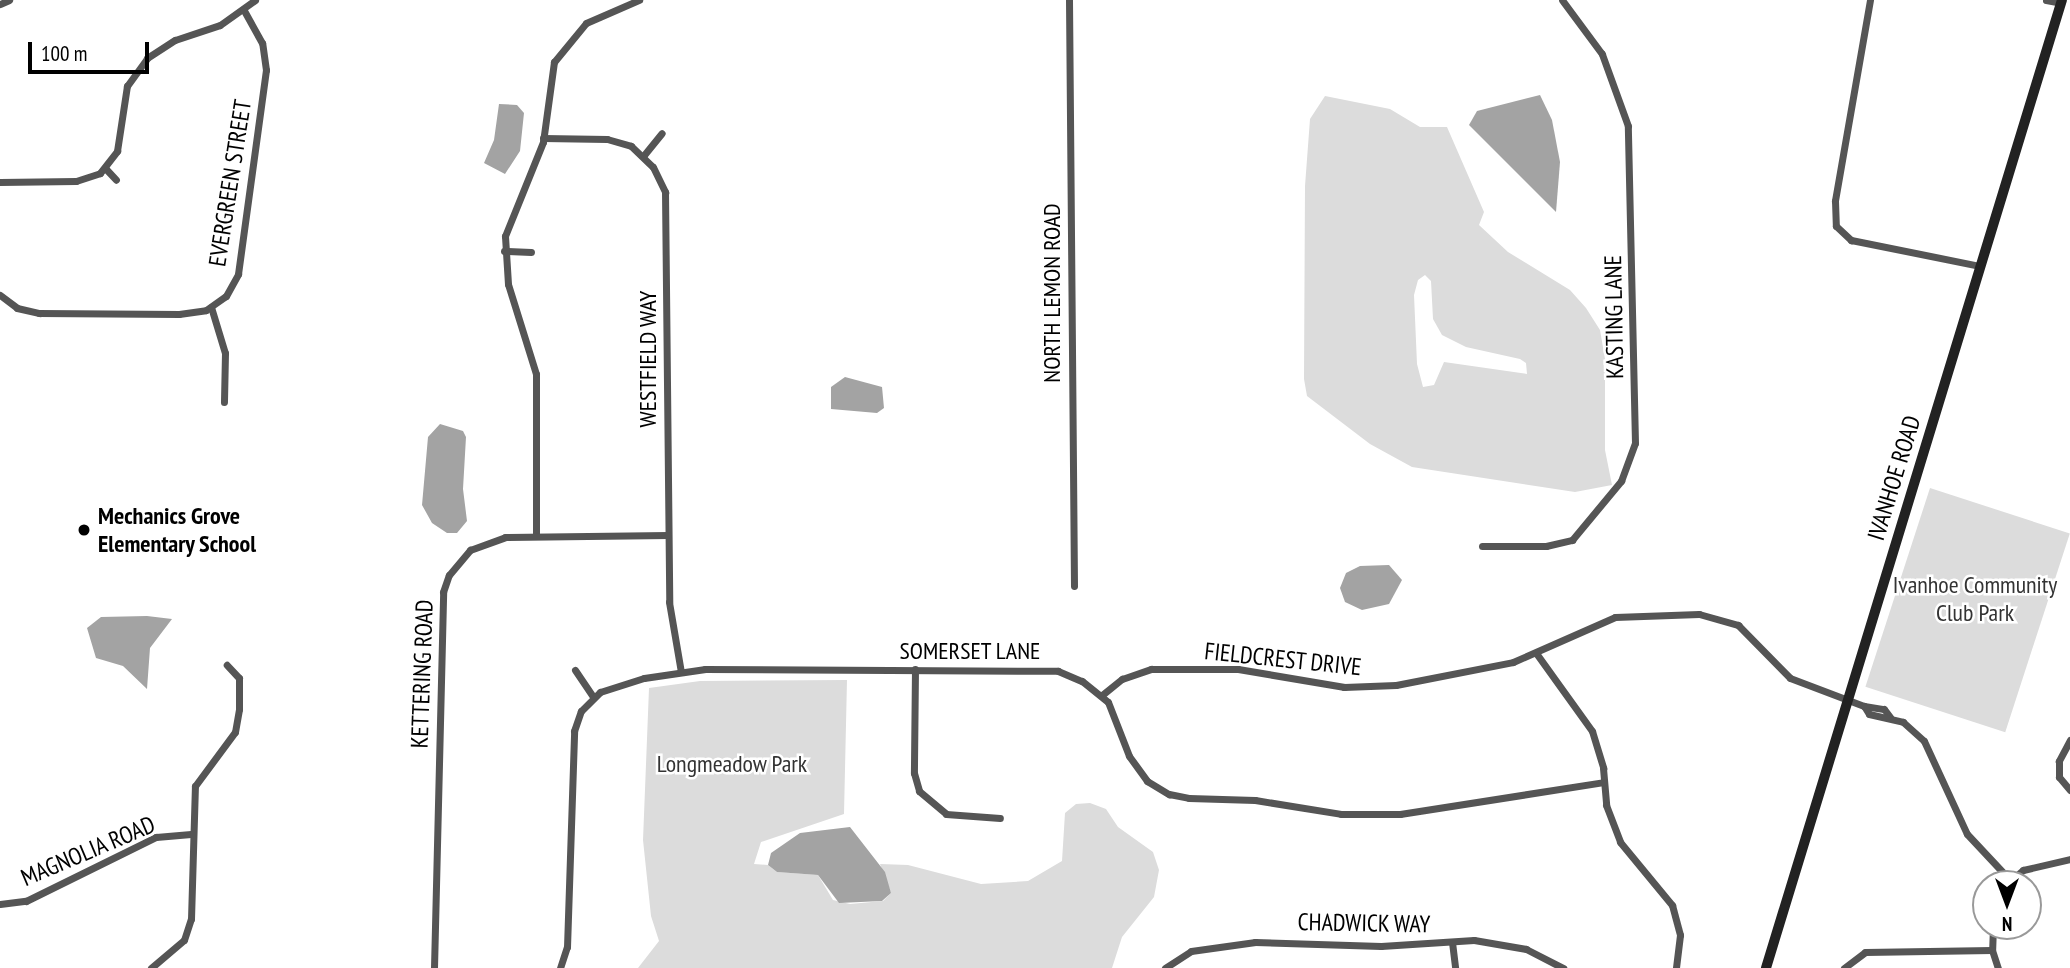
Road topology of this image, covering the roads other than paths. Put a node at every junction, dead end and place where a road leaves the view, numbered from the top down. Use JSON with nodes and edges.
{"nodes":[{"id":1,"x":9,"y":0,"type":"edge"},
{"id":2,"x":255,"y":0,"type":"edge"},
{"id":3,"x":639,"y":0,"type":"edge"},
{"id":4,"x":1069,"y":0,"type":"edge"},
{"id":5,"x":1562,"y":0,"type":"edge"},
{"id":6,"x":1870,"y":0,"type":"edge"},
{"id":7,"x":2046,"y":0,"type":"edge"},
{"id":8,"x":2062,"y":1,"type":"edge"},
{"id":9,"x":0,"y":4,"type":"edge"},
{"id":10,"x":244,"y":10,"type":"junction"},
{"id":11,"x":662,"y":133,"type":"dead end"},
{"id":12,"x":543,"y":138,"type":"junction"},
{"id":13,"x":644,"y":155,"type":"junction"},
{"id":14,"x":105,"y":168,"type":"junction"},
{"id":15,"x":116,"y":180,"type":"dead end"},
{"id":16,"x":0,"y":182,"type":"edge"},
{"id":17,"x":504,"y":251,"type":"junction"},
{"id":18,"x":531,"y":252,"type":"dead end"},
{"id":19,"x":1980,"y":267,"type":"junction"},
{"id":20,"x":0,"y":295,"type":"edge"},
{"id":21,"x":211,"y":307,"type":"junction"},
{"id":22,"x":224,"y":402,"type":"dead end"},
{"id":23,"x":668,"y":535,"type":"junction"},
{"id":24,"x":536,"y":536,"type":"junction"},
{"id":25,"x":1482,"y":547,"type":"dead end"},
{"id":26,"x":1074,"y":586,"type":"dead end"},
{"id":27,"x":1536,"y":653,"type":"junction"},
{"id":28,"x":227,"y":665,"type":"dead end"},
{"id":29,"x":915,"y":669,"type":"junction"},
{"id":30,"x":575,"y":670,"type":"dead end"},
{"id":31,"x":681,"y":672,"type":"junction"},
{"id":32,"x":1102,"y":695,"type":"junction"},
{"id":33,"x":593,"y":697,"type":"junction"},
{"id":34,"x":1847,"y":700,"type":"junction"},
{"id":35,"x":2070,"y":740,"type":"edge"},
{"id":36,"x":1604,"y":782,"type":"junction"},
{"id":37,"x":2070,"y":789,"type":"edge"},
{"id":38,"x":1000,"y":818,"type":"dead end"},
{"id":39,"x":191,"y":834,"type":"junction"},
{"id":40,"x":2070,"y":859,"type":"edge"},
{"id":41,"x":1998,"y":870,"type":"edge"},
{"id":42,"x":2027,"y":870,"type":"edge"},
{"id":43,"x":0,"y":904,"type":"edge"},
{"id":44,"x":1992,"y":940,"type":"edge"},
{"id":45,"x":1452,"y":942,"type":"junction"},
{"id":46,"x":1992,"y":950,"type":"junction"},
{"id":47,"x":151,"y":968,"type":"edge"},
{"id":48,"x":434,"y":968,"type":"edge"},
{"id":49,"x":560,"y":968,"type":"edge"},
{"id":50,"x":1165,"y":968,"type":"edge"},
{"id":51,"x":1455,"y":968,"type":"edge"},
{"id":52,"x":1563,"y":968,"type":"edge"},
{"id":53,"x":1676,"y":968,"type":"edge"},
{"id":54,"x":1766,"y":968,"type":"edge"},
{"id":55,"x":1844,"y":968,"type":"edge"},
{"id":56,"x":1998,"y":968,"type":"edge"}],
"edges":[{"from":1,"to":9,"type":"street"},
{"from":2,"to":10,"type":"street"},
{"from":3,"to":12,"type":"street"},
{"from":4,"to":26,"type":"street","name":"NORTH LEMON ROAD"},
{"from":5,"to":25,"type":"street","name":"KASTING LANE"},
{"from":6,"to":19,"type":"street"},
{"from":7,"to":8,"type":"street"},
{"from":8,"to":19,"type":"main road","name":"IVANHOE ROAD"},
{"from":10,"to":14,"type":"street"},
{"from":10,"to":21,"type":"street","name":"EVERGREEN STREET"},
{"from":11,"to":13,"type":"street"},
{"from":12,"to":13,"type":"street"},
{"from":12,"to":17,"type":"street"},
{"from":13,"to":23,"type":"street","name":"WESTFIELD WAY"},
{"from":14,"to":15,"type":"street"},
{"from":14,"to":16,"type":"street"},
{"from":17,"to":18,"type":"street"},
{"from":17,"to":24,"type":"street"},
{"from":19,"to":34,"type":"main road","name":"IVANHOE ROAD"},
{"from":20,"to":21,"type":"street"},
{"from":21,"to":22,"type":"street"},
{"from":23,"to":24,"type":"street","name":"KETTERING ROAD"},
{"from":23,"to":31,"type":"street","name":"WESTFIELD WAY"},
{"from":24,"to":48,"type":"street","name":"KETTERING ROAD"},
{"from":27,"to":32,"type":"street","name":"FIELDCREST DRIVE"},
{"from":27,"to":34,"type":"street","name":"FIELDCREST DRIVE"},
{"from":27,"to":36,"type":"street"},
{"from":28,"to":39,"type":"street"},
{"from":29,"to":31,"type":"street","name":"SOMERSET LANE"},
{"from":29,"to":32,"type":"street","name":"SOMERSET LANE"},
{"from":29,"to":38,"type":"street"},
{"from":30,"to":33,"type":"street"},
{"from":31,"to":33,"type":"street","name":"SOMERSET LANE"},
{"from":32,"to":36,"type":"street"},
{"from":33,"to":49,"type":"street"},
{"from":34,"to":41,"type":"street","name":"FIELDCREST DRIVE"},
{"from":34,"to":54,"type":"main road","name":"IVANHOE ROAD"},
{"from":35,"to":37,"type":"street"},
{"from":36,"to":53,"type":"street"},
{"from":39,"to":43,"type":"street","name":"MAGNOLIA ROAD"},
{"from":39,"to":47,"type":"street"},
{"from":40,"to":42,"type":"street"},
{"from":44,"to":46,"type":"street"},
{"from":45,"to":50,"type":"street","name":"CHADWICK WAY"},
{"from":45,"to":51,"type":"street"},
{"from":45,"to":52,"type":"street","name":"CHADWICK WAY"},
{"from":46,"to":55,"type":"street"},
{"from":46,"to":56,"type":"street"}]}
